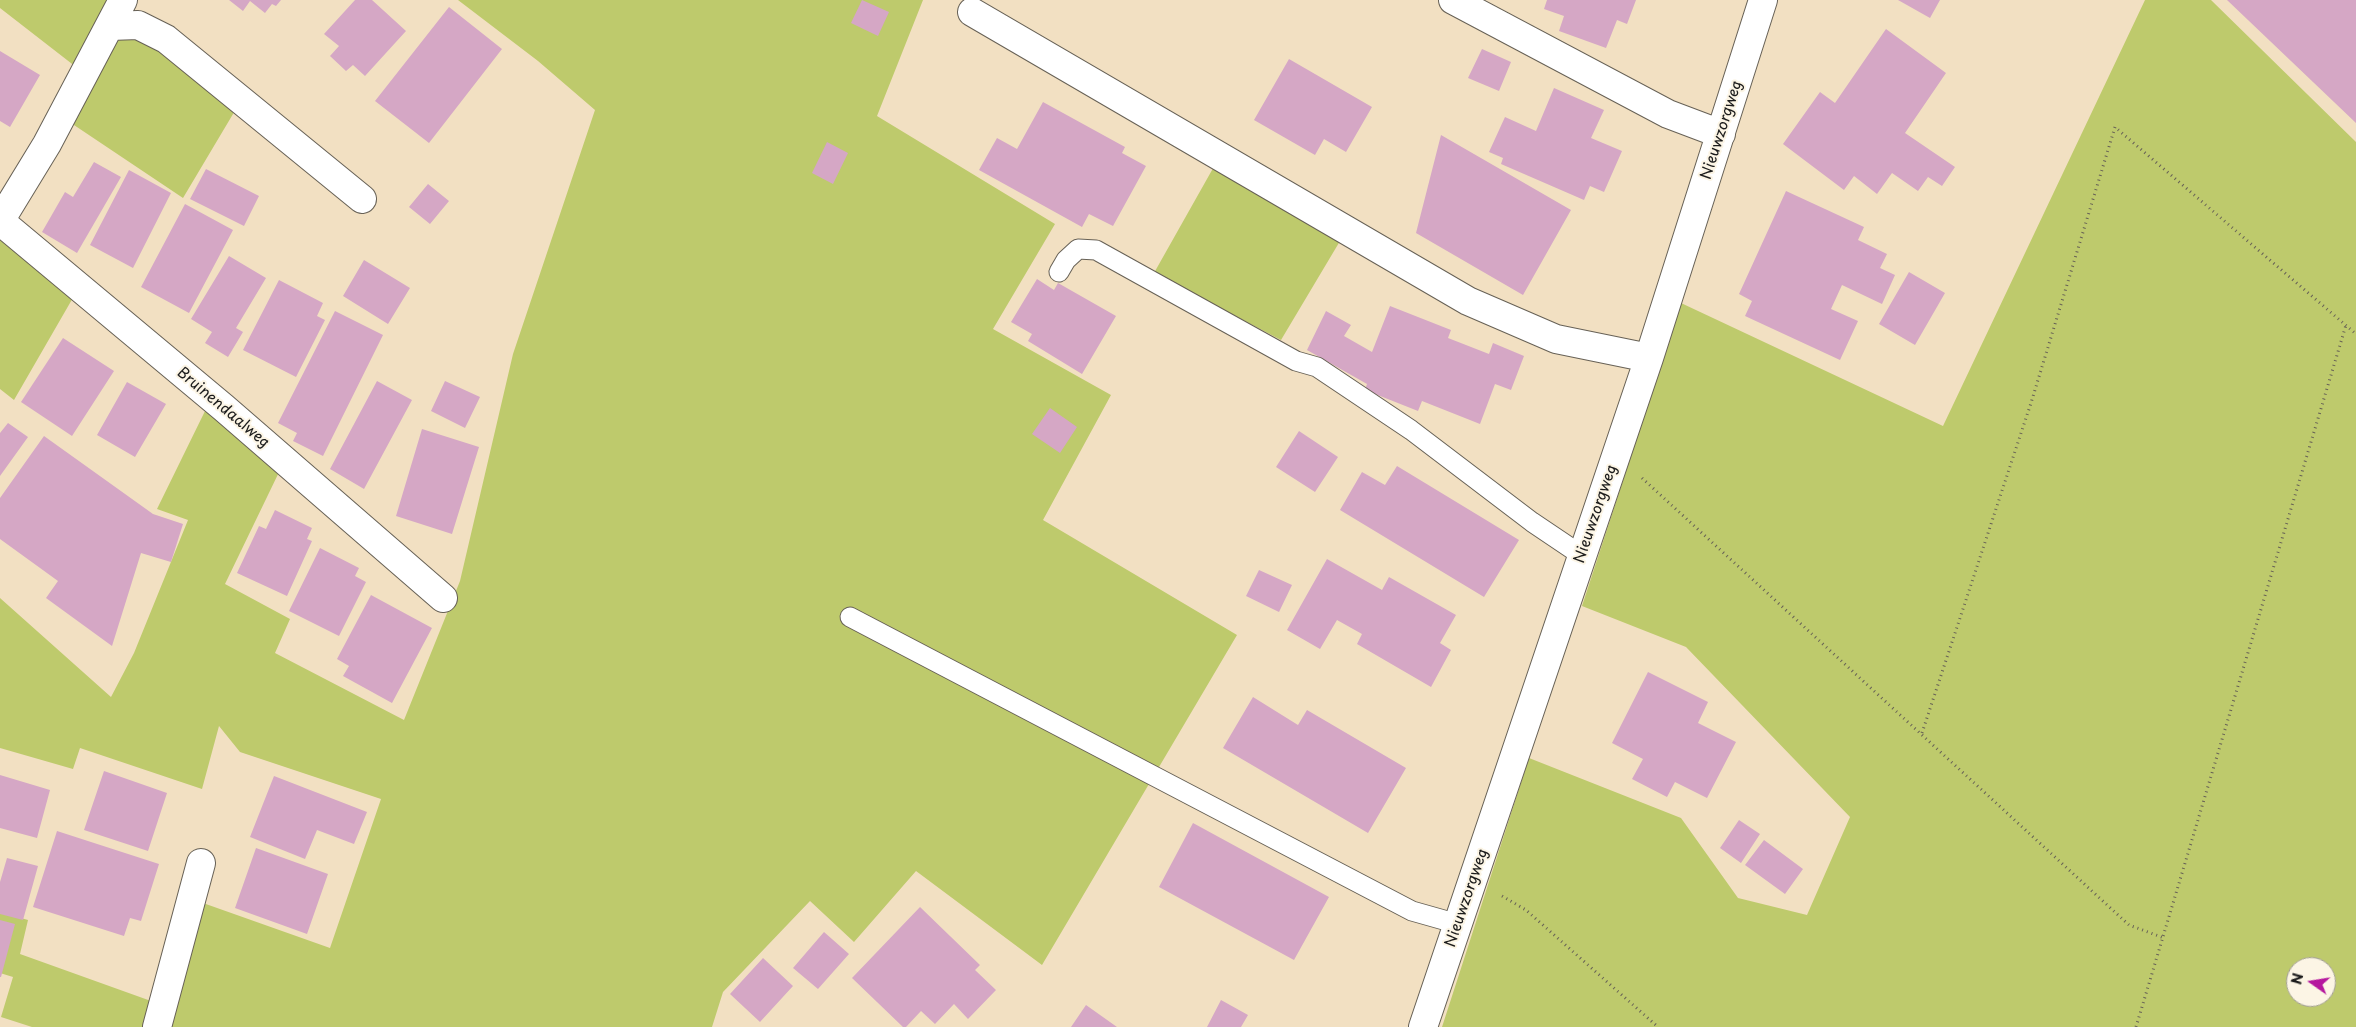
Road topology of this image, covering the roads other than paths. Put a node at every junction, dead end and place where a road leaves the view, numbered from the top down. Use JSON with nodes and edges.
{"nodes":[{"id":1,"x":123,"y":0,"type":"edge"},
{"id":2,"x":1453,"y":0,"type":"edge"},
{"id":3,"x":1763,"y":0,"type":"edge"},
{"id":4,"x":972,"y":12,"type":"dead end"},
{"id":5,"x":110,"y":26,"type":"junction"},
{"id":6,"x":1721,"y":134,"type":"junction"},
{"id":7,"x":362,"y":198,"type":"dead end"},
{"id":8,"x":0,"y":221,"type":"edge"},
{"id":9,"x":1059,"y":272,"type":"dead end"},
{"id":10,"x":1649,"y":358,"type":"junction"},
{"id":11,"x":1581,"y":555,"type":"junction"},
{"id":12,"x":444,"y":598,"type":"dead end"},
{"id":13,"x":850,"y":617,"type":"dead end"},
{"id":14,"x":201,"y":862,"type":"dead end"},
{"id":15,"x":1458,"y":924,"type":"junction"},
{"id":16,"x":157,"y":1027,"type":"edge"},
{"id":17,"x":1423,"y":1027,"type":"edge"}],
"edges":[{"from":1,"to":5,"type":"street"},
{"from":2,"to":6,"type":"street"},
{"from":3,"to":6,"type":"street","name":"Nieuwzorgweg"},
{"from":4,"to":10,"type":"street"},
{"from":5,"to":7,"type":"street"},
{"from":5,"to":8,"type":"street"},
{"from":6,"to":10,"type":"street","name":"Nieuwzorgweg"},
{"from":8,"to":12,"type":"street","name":"Bruinendaalweg"},
{"from":9,"to":11,"type":"lane"},
{"from":10,"to":11,"type":"street","name":"Nieuwzorgweg"},
{"from":11,"to":15,"type":"street","name":"Nieuwzorgweg"},
{"from":13,"to":15,"type":"lane"},
{"from":14,"to":16,"type":"street"},
{"from":15,"to":17,"type":"street","name":"Nieuwzorgweg"}]}
